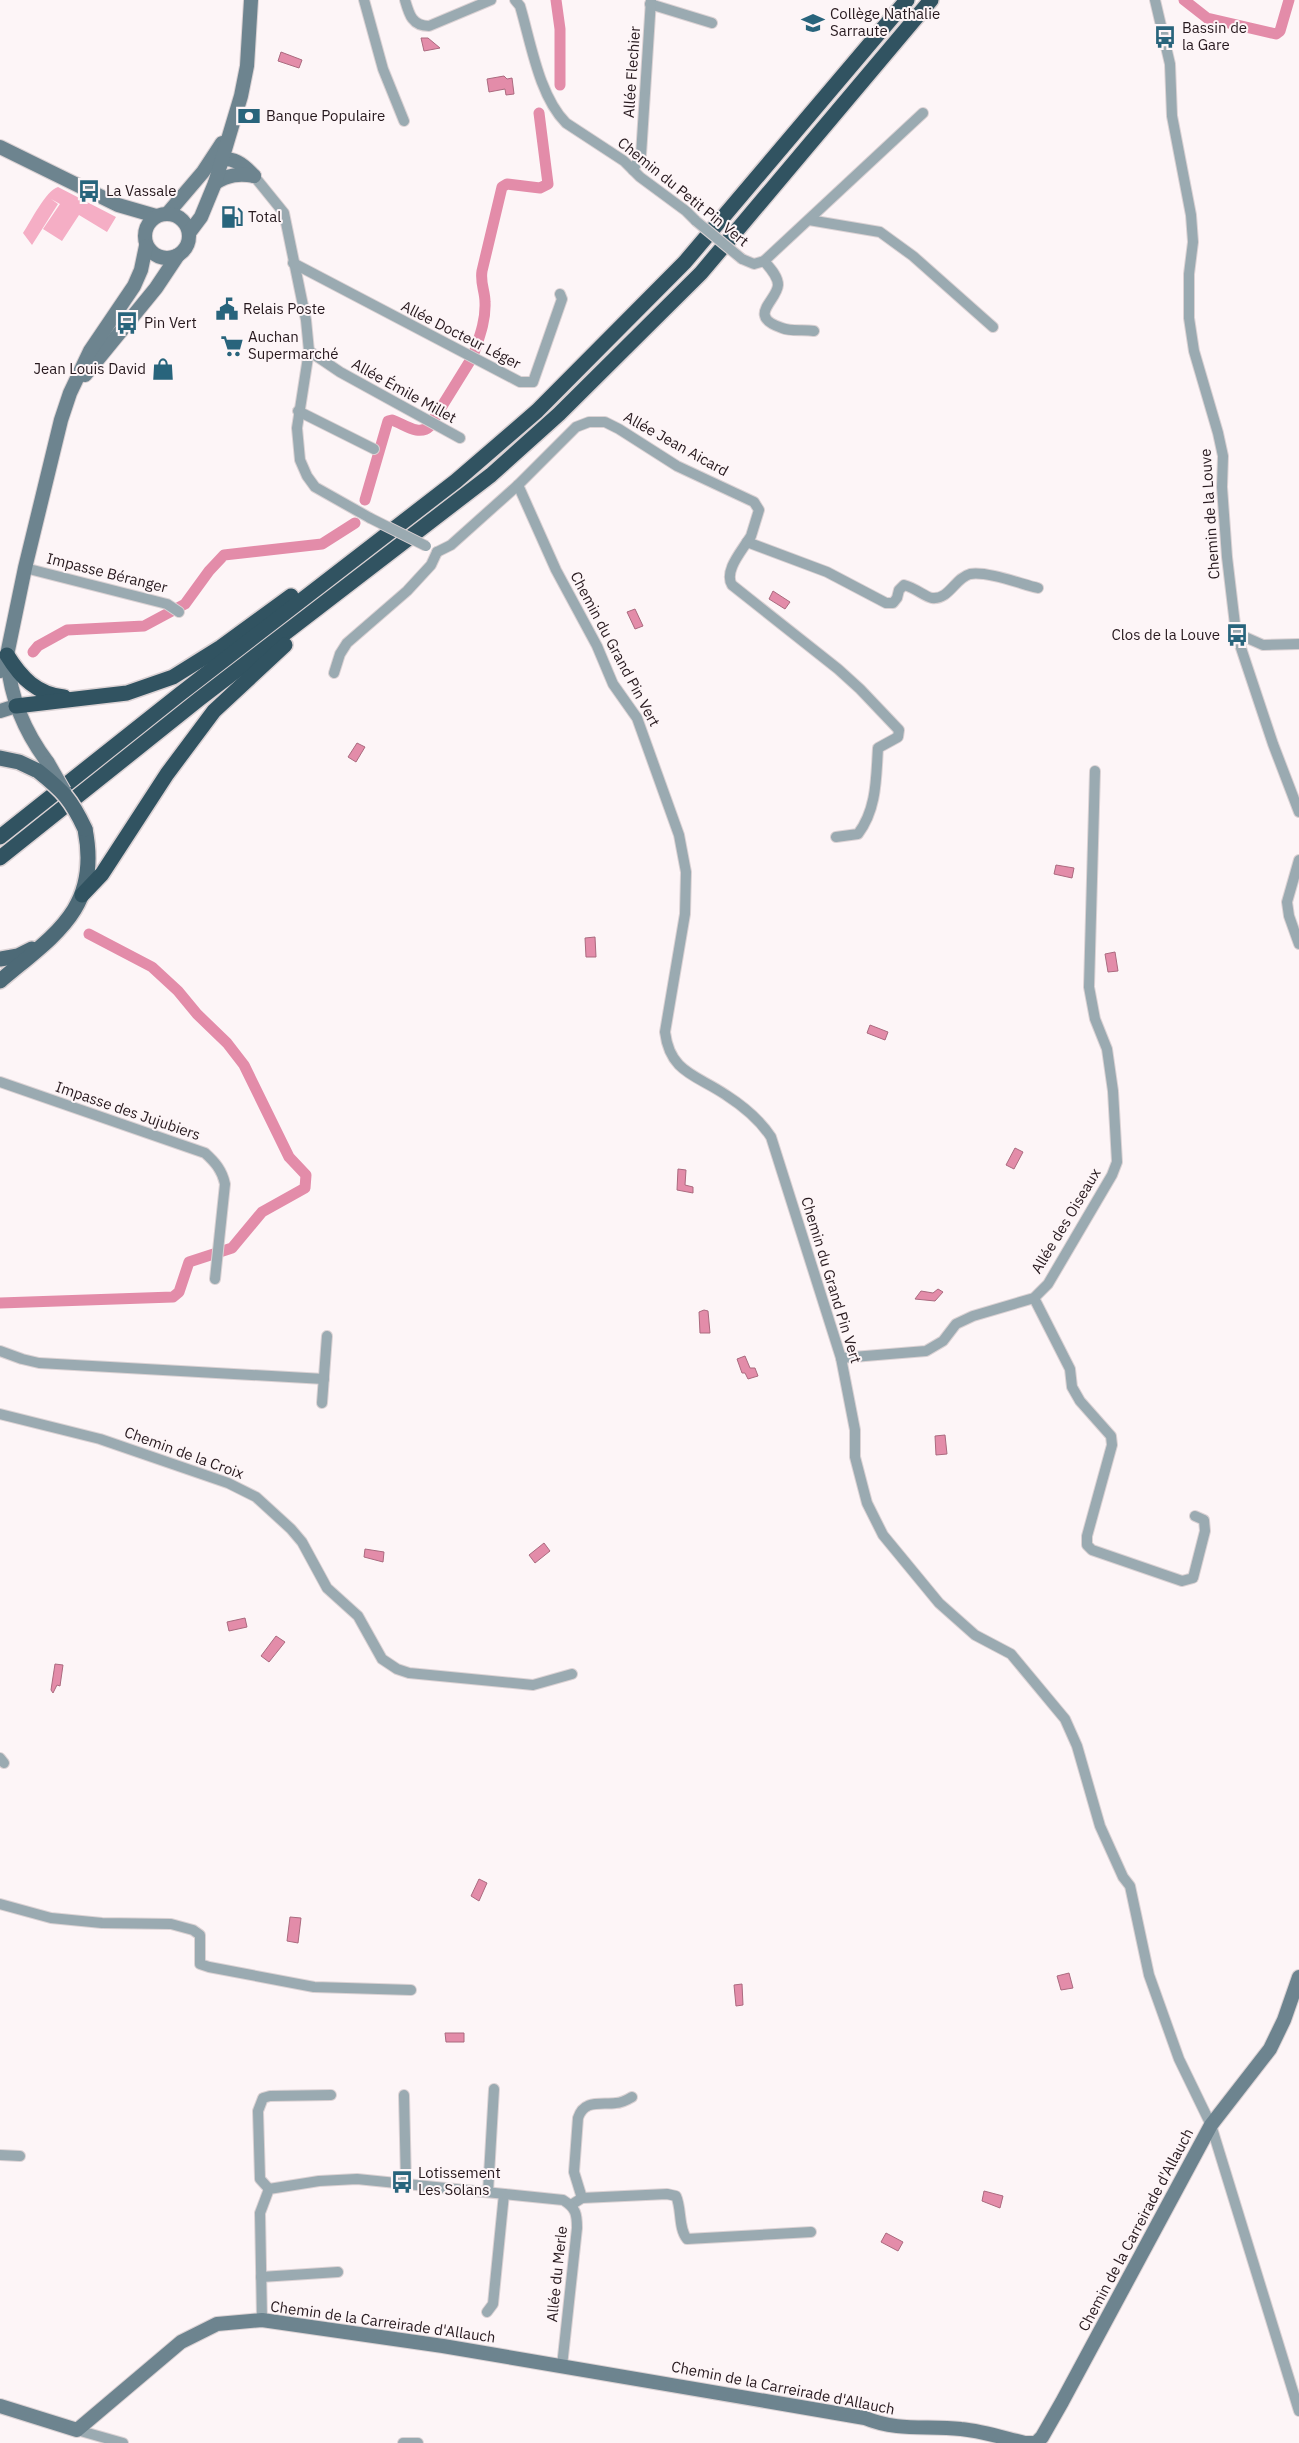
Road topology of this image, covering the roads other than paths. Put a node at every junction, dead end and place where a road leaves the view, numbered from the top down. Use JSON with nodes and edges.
{"nodes":[{"id":1,"x":251,"y":0,"type":"edge"},
{"id":2,"x":364,"y":0,"type":"edge"},
{"id":3,"x":405,"y":0,"type":"edge"},
{"id":4,"x":515,"y":0,"type":"edge"},
{"id":5,"x":907,"y":0,"type":"edge"},
{"id":6,"x":931,"y":0,"type":"edge"},
{"id":7,"x":1155,"y":0,"type":"edge"},
{"id":8,"x":488,"y":1,"type":"edge"},
{"id":9,"x":651,"y":2,"type":"edge"},
{"id":10,"x":712,"y":23,"type":"dead end"},
{"id":11,"x":923,"y":113,"type":"dead end"},
{"id":12,"x":404,"y":121,"type":"dead end"},
{"id":13,"x":0,"y":147,"type":"edge"},
{"id":14,"x":217,"y":160,"type":"junction"},
{"id":15,"x":632,"y":170,"type":"junction"},
{"id":16,"x":254,"y":176,"type":"junction"},
{"id":17,"x":215,"y":183,"type":"junction"},
{"id":18,"x":118,"y":205,"type":"junction"},
{"id":19,"x":162,"y":215,"type":"junction"},
{"id":20,"x":809,"y":220,"type":"junction"},
{"id":21,"x":189,"y":233,"type":"junction"},
{"id":22,"x":145,"y":241,"type":"junction"},
{"id":23,"x":178,"y":255,"type":"junction"},
{"id":24,"x":764,"y":261,"type":"junction"},
{"id":25,"x":293,"y":263,"type":"junction"},
{"id":26,"x":560,"y":294,"type":"dead end"},
{"id":27,"x":993,"y":327,"type":"dead end"},
{"id":28,"x":814,"y":331,"type":"dead end"},
{"id":29,"x":309,"y":351,"type":"junction"},
{"id":30,"x":70,"y":394,"type":"junction"},
{"id":31,"x":298,"y":411,"type":"junction"},
{"id":32,"x":460,"y":438,"type":"dead end"},
{"id":33,"x":374,"y":449,"type":"dead end"},
{"id":34,"x":518,"y":485,"type":"junction"},
{"id":35,"x":411,"y":516,"type":"junction"},
{"id":36,"x":747,"y":542,"type":"junction"},
{"id":37,"x":437,"y":552,"type":"junction"},
{"id":38,"x":24,"y":568,"type":"junction"},
{"id":39,"x":370,"y":569,"type":"junction"},
{"id":40,"x":1038,"y":588,"type":"dead end"},
{"id":41,"x":176,"y":609,"type":"dead end"},
{"id":42,"x":1236,"y":633,"type":"junction"},
{"id":43,"x":1299,"y":644,"type":"edge"},
{"id":44,"x":7,"y":655,"type":"junction"},
{"id":45,"x":0,"y":671,"type":"edge"},
{"id":46,"x":334,"y":674,"type":"dead end"},
{"id":47,"x":80,"y":699,"type":"junction"},
{"id":48,"x":16,"y":706,"type":"junction"},
{"id":49,"x":0,"y":712,"type":"edge"},
{"id":50,"x":0,"y":758,"type":"edge"},
{"id":51,"x":43,"y":767,"type":"junction"},
{"id":52,"x":1095,"y":771,"type":"dead end"},
{"id":53,"x":1299,"y":812,"type":"edge"},
{"id":54,"x":0,"y":837,"type":"edge"},
{"id":55,"x":836,"y":837,"type":"dead end"},
{"id":56,"x":0,"y":858,"type":"edge"},
{"id":57,"x":1299,"y":860,"type":"edge"},
{"id":58,"x":82,"y":895,"type":"junction"},
{"id":59,"x":41,"y":944,"type":"junction"},
{"id":60,"x":1299,"y":944,"type":"edge"},
{"id":61,"x":0,"y":959,"type":"edge"},
{"id":62,"x":0,"y":981,"type":"edge"},
{"id":63,"x":0,"y":1082,"type":"edge"},
{"id":64,"x":215,"y":1279,"type":"dead end"},
{"id":65,"x":1034,"y":1298,"type":"junction"},
{"id":66,"x":327,"y":1336,"type":"dead end"},
{"id":67,"x":0,"y":1351,"type":"edge"},
{"id":68,"x":841,"y":1358,"type":"junction"},
{"id":69,"x":324,"y":1379,"type":"junction"},
{"id":70,"x":322,"y":1403,"type":"dead end"},
{"id":71,"x":0,"y":1414,"type":"edge"},
{"id":72,"x":1195,"y":1516,"type":"dead end"},
{"id":73,"x":572,"y":1674,"type":"dead end"},
{"id":74,"x":0,"y":1904,"type":"edge"},
{"id":75,"x":1299,"y":1977,"type":"edge"},
{"id":76,"x":411,"y":1990,"type":"dead end"},
{"id":77,"x":494,"y":2089,"type":"dead end"},
{"id":78,"x":331,"y":2095,"type":"dead end"},
{"id":79,"x":404,"y":2095,"type":"dead end"},
{"id":80,"x":632,"y":2098,"type":"dead end"},
{"id":81,"x":1211,"y":2125,"type":"junction"},
{"id":82,"x":0,"y":2155,"type":"edge"},
{"id":83,"x":20,"y":2156,"type":"dead end"},
{"id":84,"x":406,"y":2183,"type":"junction"},
{"id":85,"x":269,"y":2189,"type":"junction"},
{"id":86,"x":488,"y":2192,"type":"junction"},
{"id":87,"x":504,"y":2194,"type":"junction"},
{"id":88,"x":582,"y":2198,"type":"junction"},
{"id":89,"x":571,"y":2205,"type":"junction"},
{"id":90,"x":811,"y":2232,"type":"dead end"},
{"id":91,"x":338,"y":2272,"type":"dead end"},
{"id":92,"x":261,"y":2277,"type":"junction"},
{"id":93,"x":487,"y":2312,"type":"dead end"},
{"id":94,"x":262,"y":2320,"type":"junction"},
{"id":95,"x":562,"y":2366,"type":"junction"},
{"id":96,"x":0,"y":2406,"type":"edge"},
{"id":97,"x":1299,"y":2410,"type":"edge"},
{"id":98,"x":77,"y":2430,"type":"junction"},
{"id":99,"x":122,"y":2443,"type":"edge"},
{"id":100,"x":403,"y":2443,"type":"edge"},
{"id":101,"x":418,"y":2443,"type":"edge"}],
"edges":[{"from":1,"to":14,"type":"street"},
{"from":2,"to":12,"type":"street"},
{"from":3,"to":8,"type":"street"},
{"from":4,"to":15,"type":"street","name":"Chemin du Petit Pin Vert"},
{"from":5,"to":35,"type":"highway"},
{"from":6,"to":39,"type":"highway"},
{"from":7,"to":42,"type":"street","name":"Chemin de la Louve"},
{"from":9,"to":10,"type":"street","name":"Allée Flechier"},
{"from":9,"to":15,"type":"street","name":"Allée Flechier"},
{"from":11,"to":20,"type":"street"},
{"from":13,"to":18,"type":"street"},
{"from":14,"to":16,"type":"street"},
{"from":14,"to":17,"type":"street"},
{"from":14,"to":19,"type":"street"},
{"from":15,"to":24,"type":"street","name":"Chemin du Petit Pin Vert","bridge":true},
{"from":16,"to":17,"type":"street"},
{"from":16,"to":25,"type":"street"},
{"from":17,"to":21,"type":"street"},
{"from":18,"to":19,"type":"street"},
{"from":18,"to":22,"type":"street"},
{"from":19,"to":21,"type":"street"},
{"from":19,"to":22,"type":"street"},
{"from":20,"to":24,"type":"street"},
{"from":20,"to":27,"type":"street"},
{"from":21,"to":23,"type":"street"},
{"from":22,"to":23,"type":"street"},
{"from":22,"to":30,"type":"street"},
{"from":23,"to":30,"type":"street"},
{"from":24,"to":28,"type":"street"},
{"from":25,"to":26,"type":"street","name":"Allée Docteur Léger"},
{"from":25,"to":29,"type":"street"},
{"from":29,"to":31,"type":"street"},
{"from":29,"to":32,"type":"street","name":"Allée Émile Millet"},
{"from":30,"to":38,"type":"street"},
{"from":31,"to":33,"type":"street"},
{"from":31,"to":37,"type":"street","bridge":true},
{"from":34,"to":36,"type":"street","name":"Allée Jean Aicard"},
{"from":34,"to":37,"type":"street","name":"Allée Jean Aicard"},
{"from":34,"to":68,"type":"street","name":"Chemin du Grand Pin Vert"},
{"from":35,"to":47,"type":"highway"},
{"from":35,"to":54,"type":"highway"},
{"from":36,"to":40,"type":"street"},
{"from":36,"to":55,"type":"street"},
{"from":37,"to":46,"type":"street"},
{"from":38,"to":41,"type":"street","name":"Impasse Béranger"},
{"from":38,"to":44,"type":"street"},
{"from":39,"to":56,"type":"highway"},
{"from":39,"to":58,"type":"highway"},
{"from":42,"to":43,"type":"street"},
{"from":42,"to":53,"type":"street","name":"Chemin de la Louve"},
{"from":44,"to":45,"type":"street"},
{"from":44,"to":47,"type":"highway"},
{"from":44,"to":48,"type":"street"},
{"from":47,"to":48,"type":"highway"},
{"from":48,"to":49,"type":"street"},
{"from":48,"to":51,"type":"street"},
{"from":50,"to":51,"type":"main road"},
{"from":51,"to":58,"type":"main road","bridge":true},
{"from":52,"to":65,"type":"street","name":"Allée des Oiseaux"},
{"from":57,"to":60,"type":"street"},
{"from":58,"to":59,"type":"main road"},
{"from":59,"to":61,"type":"main road"},
{"from":59,"to":62,"type":"main road"},
{"from":63,"to":64,"type":"street","name":"Impasse des Jujubiers"},
{"from":65,"to":68,"type":"street"},
{"from":65,"to":72,"type":"street"},
{"from":66,"to":69,"type":"street"},
{"from":67,"to":69,"type":"street"},
{"from":68,"to":81,"type":"street","name":"Chemin du Grand Pin Vert"},
{"from":69,"to":70,"type":"street"},
{"from":71,"to":73,"type":"street","name":"Chemin de la Croix"},
{"from":74,"to":76,"type":"street"},
{"from":75,"to":81,"type":"street","name":"Chemin de la Carreirade d'Allauch"},
{"from":77,"to":86,"type":"street"},
{"from":78,"to":85,"type":"street"},
{"from":79,"to":84,"type":"street"},
{"from":80,"to":88,"type":"street"},
{"from":81,"to":95,"type":"street","name":"Chemin de la Carreirade d'Allauch"},
{"from":81,"to":97,"type":"street","name":"Chemin du Grand Pin Vert"},
{"from":82,"to":83,"type":"street"},
{"from":84,"to":85,"type":"street","name":"Allée du Merle"},
{"from":84,"to":86,"type":"street","name":"Allée du Merle"},
{"from":85,"to":92,"type":"street"},
{"from":86,"to":87,"type":"street","name":"Allée du Merle"},
{"from":87,"to":89,"type":"street","name":"Allée du Merle"},
{"from":87,"to":93,"type":"street"},
{"from":88,"to":89,"type":"street"},
{"from":88,"to":90,"type":"street"},
{"from":89,"to":95,"type":"street","name":"Allée du Merle"},
{"from":91,"to":92,"type":"street"},
{"from":92,"to":94,"type":"street"},
{"from":94,"to":95,"type":"street","name":"Chemin de la Carreirade d'Allauch"},
{"from":94,"to":98,"type":"street","name":"Chemin de la Carreirade d'Allauch"},
{"from":96,"to":98,"type":"street"},
{"from":98,"to":99,"type":"street"},
{"from":100,"to":101,"type":"street"}]}
